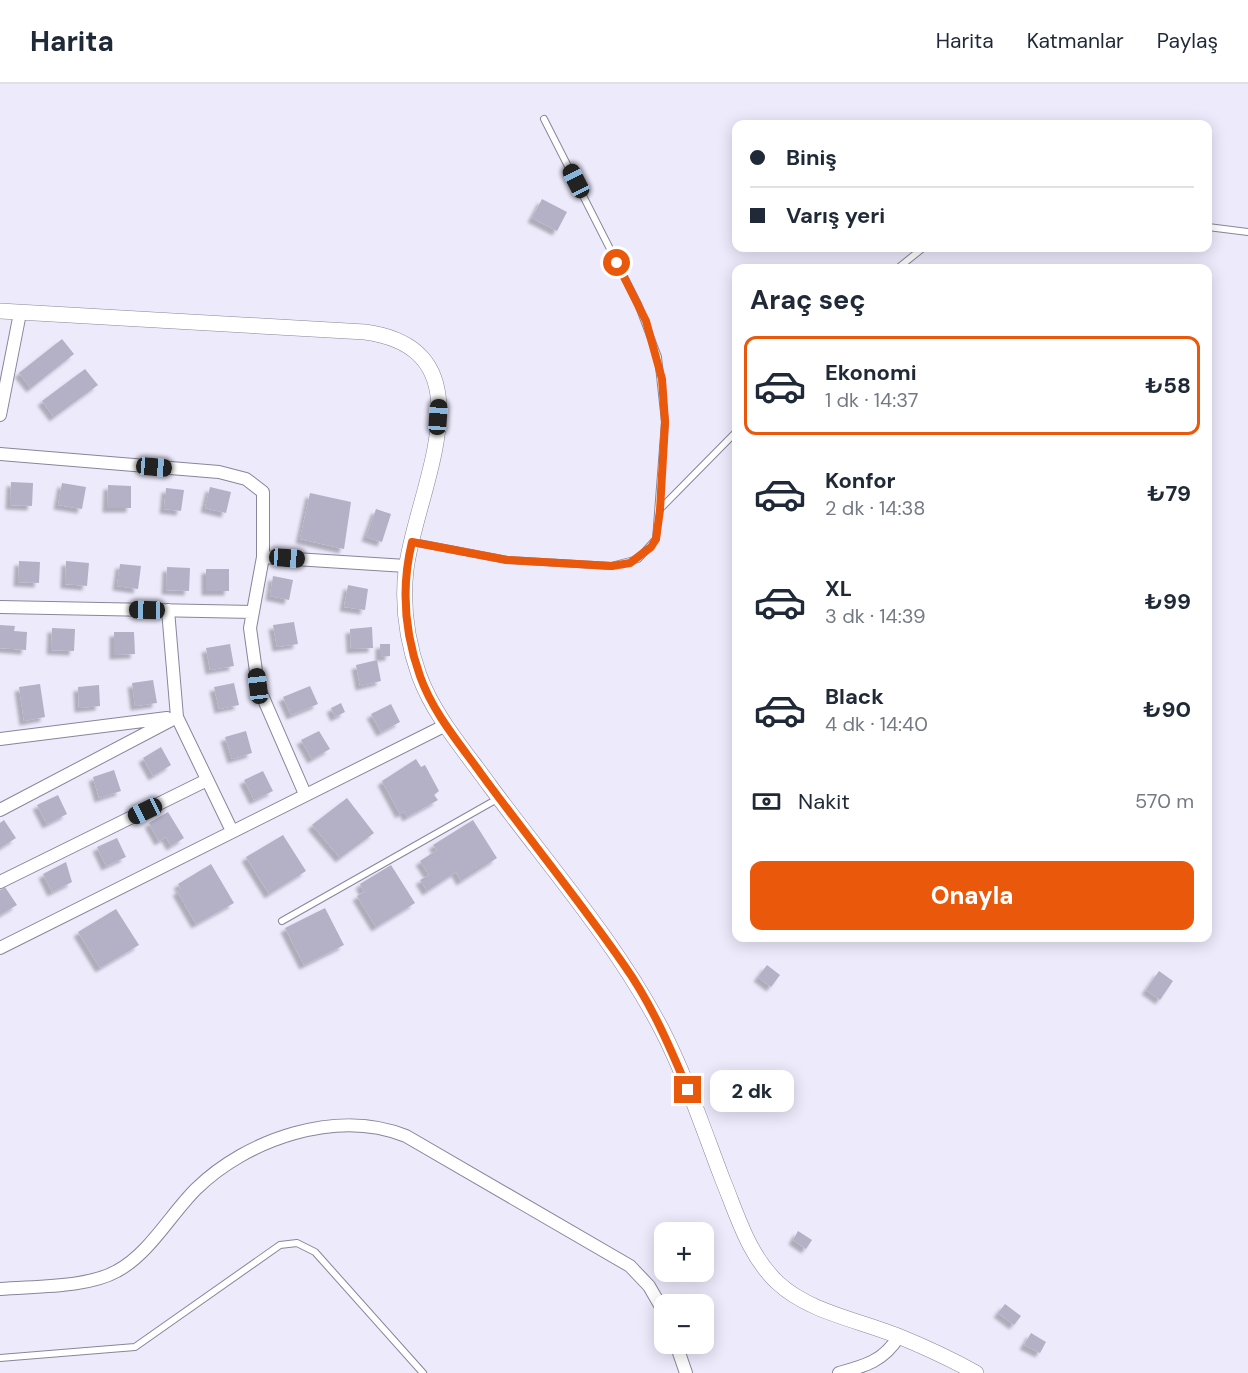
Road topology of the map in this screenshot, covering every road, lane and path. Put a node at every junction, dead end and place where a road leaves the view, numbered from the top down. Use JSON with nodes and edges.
{"nodes":[{"id":1,"x":544,"y":119,"type":"dead end"},
{"id":2,"x":1212,"y":227,"type":"edge"},
{"id":3,"x":1248,"y":232,"type":"edge"},
{"id":4,"x":918,"y":252,"type":"edge"},
{"id":5,"x":903,"y":264,"type":"edge"},
{"id":6,"x":0,"y":311,"type":"edge"},
{"id":7,"x":20,"y":313,"type":"junction"},
{"id":8,"x":0,"y":415,"type":"edge"},
{"id":9,"x":732,"y":436,"type":"edge"},
{"id":10,"x":0,"y":454,"type":"edge"},
{"id":11,"x":660,"y":510,"type":"junction"},
{"id":12,"x":412,"y":542,"type":"junction"},
{"id":13,"x":263,"y":557,"type":"junction"},
{"id":14,"x":406,"y":566,"type":"junction"},
{"id":15,"x":0,"y":607,"type":"edge"},
{"id":16,"x":168,"y":610,"type":"junction"},
{"id":17,"x":253,"y":612,"type":"junction"},
{"id":18,"x":177,"y":717,"type":"junction"},
{"id":19,"x":446,"y":725,"type":"junction"},
{"id":20,"x":0,"y":739,"type":"edge"},
{"id":21,"x":207,"y":780,"type":"junction"},
{"id":22,"x":305,"y":794,"type":"junction"},
{"id":23,"x":499,"y":798,"type":"junction"},
{"id":24,"x":0,"y":810,"type":"edge"},
{"id":25,"x":232,"y":831,"type":"junction"},
{"id":26,"x":0,"y":882,"type":"edge"},
{"id":27,"x":282,"y":921,"type":"dead end"},
{"id":28,"x":0,"y":948,"type":"edge"},
{"id":29,"x":0,"y":1289,"type":"edge"},
{"id":30,"x":654,"y":1295,"type":"edge"},
{"id":31,"x":899,"y":1336,"type":"junction"},
{"id":32,"x":679,"y":1354,"type":"edge"},
{"id":33,"x":0,"y":1358,"type":"edge"},
{"id":34,"x":423,"y":1373,"type":"edge"},
{"id":35,"x":686,"y":1373,"type":"edge"},
{"id":36,"x":838,"y":1373,"type":"edge"},
{"id":37,"x":976,"y":1373,"type":"edge"}],
"edges":[{"from":1,"to":11,"type":"lane"},
{"from":2,"to":3,"type":"lane"},
{"from":4,"to":5,"type":"lane"},
{"from":6,"to":7,"type":"street"},
{"from":7,"to":8,"type":"street"},
{"from":7,"to":12,"type":"street"},
{"from":9,"to":11,"type":"lane"},
{"from":10,"to":13,"type":"street"},
{"from":11,"to":12,"type":"lane"},
{"from":12,"to":14,"type":"street"},
{"from":13,"to":14,"type":"street"},
{"from":13,"to":17,"type":"street"},
{"from":14,"to":19,"type":"street"},
{"from":15,"to":16,"type":"street"},
{"from":16,"to":17,"type":"street"},
{"from":16,"to":18,"type":"street"},
{"from":17,"to":22,"type":"street"},
{"from":18,"to":20,"type":"street"},
{"from":18,"to":21,"type":"street"},
{"from":18,"to":24,"type":"street"},
{"from":19,"to":22,"type":"street"},
{"from":19,"to":23,"type":"street"},
{"from":21,"to":25,"type":"street"},
{"from":21,"to":26,"type":"street"},
{"from":22,"to":25,"type":"street"},
{"from":23,"to":27,"type":"lane"},
{"from":23,"to":31,"type":"street"},
{"from":25,"to":28,"type":"street"},
{"from":29,"to":30,"type":"street"},
{"from":31,"to":36,"type":"street"},
{"from":31,"to":37,"type":"street"},
{"from":32,"to":35,"type":"street"},
{"from":33,"to":34,"type":"lane"}]}
